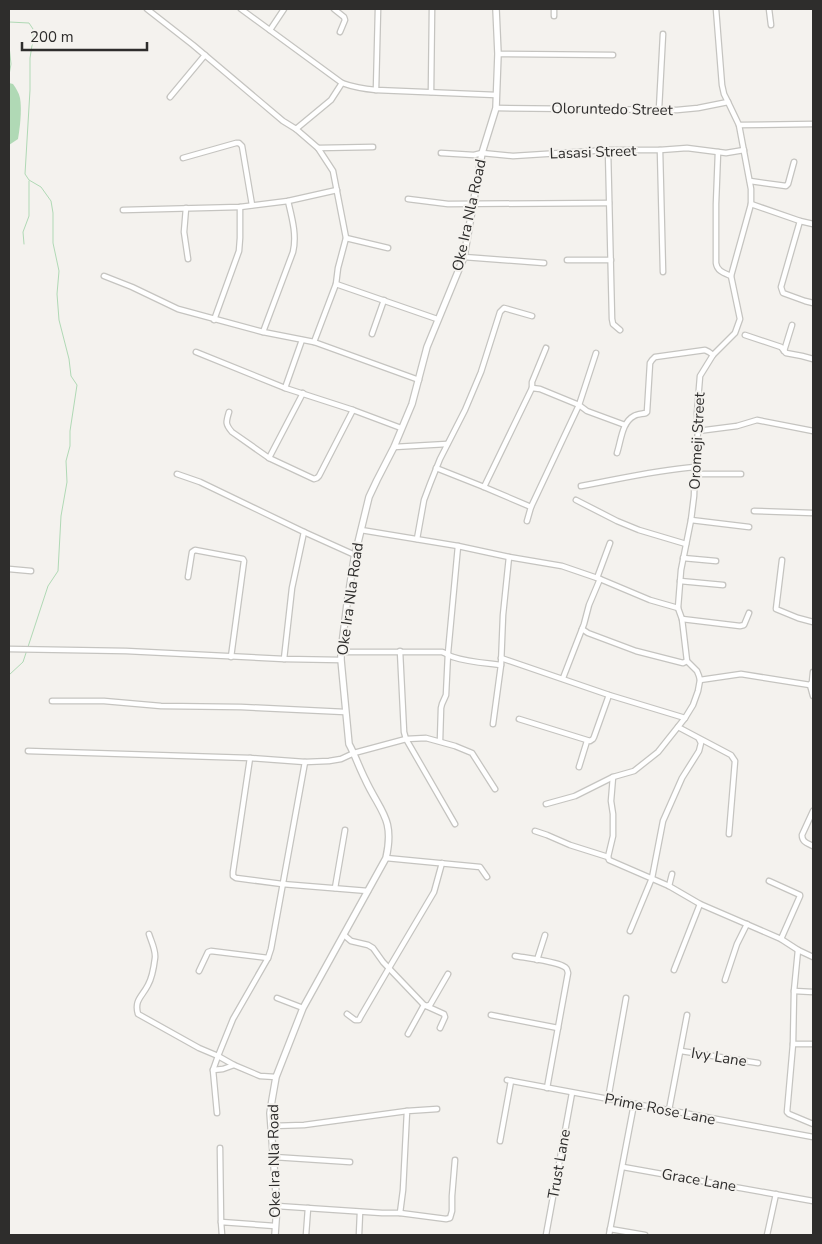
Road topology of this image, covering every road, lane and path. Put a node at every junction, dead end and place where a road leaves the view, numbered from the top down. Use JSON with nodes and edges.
{"nodes":[{"id":1,"x":147,"y":9,"type":"edge"},
{"id":2,"x":241,"y":9,"type":"edge"},
{"id":3,"x":284,"y":9,"type":"edge"},
{"id":4,"x":334,"y":9,"type":"edge"},
{"id":5,"x":378,"y":9,"type":"edge"},
{"id":6,"x":432,"y":9,"type":"edge"},
{"id":7,"x":496,"y":9,"type":"edge"},
{"id":8,"x":554,"y":9,"type":"edge"},
{"id":9,"x":716,"y":9,"type":"edge"},
{"id":10,"x":769,"y":9,"type":"edge"},
{"id":11,"x":554,"y":16,"type":"dead end"},
{"id":12,"x":771,"y":25,"type":"dead end"},
{"id":13,"x":270,"y":30,"type":"junction"},
{"id":14,"x":340,"y":32,"type":"dead end"},
{"id":15,"x":662,"y":34,"type":"dead end"},
{"id":16,"x":498,"y":54,"type":"junction"},
{"id":17,"x":205,"y":55,"type":"junction"},
{"id":18,"x":613,"y":55,"type":"dead end"},
{"id":19,"x":342,"y":83,"type":"junction"},
{"id":20,"x":376,"y":90,"type":"junction"},
{"id":21,"x":431,"y":92,"type":"junction"},
{"id":22,"x":496,"y":95,"type":"junction"},
{"id":23,"x":170,"y":97,"type":"dead end"},
{"id":24,"x":728,"y":102,"type":"junction"},
{"id":25,"x":496,"y":108,"type":"junction"},
{"id":26,"x":659,"y":109,"type":"junction"},
{"id":27,"x":813,"y":124,"type":"edge"},
{"id":28,"x":739,"y":125,"type":"junction"},
{"id":29,"x":296,"y":129,"type":"junction"},
{"id":30,"x":373,"y":147,"type":"dead end"},
{"id":31,"x":318,"y":148,"type":"junction"},
{"id":32,"x":608,"y":150,"type":"junction"},
{"id":33,"x":660,"y":150,"type":"junction"},
{"id":34,"x":744,"y":150,"type":"junction"},
{"id":35,"x":718,"y":152,"type":"junction"},
{"id":36,"x":441,"y":153,"type":"dead end"},
{"id":37,"x":482,"y":153,"type":"junction"},
{"id":38,"x":183,"y":158,"type":"dead end"},
{"id":39,"x":794,"y":162,"type":"dead end"},
{"id":40,"x":750,"y":181,"type":"junction"},
{"id":41,"x":337,"y":190,"type":"junction"},
{"id":42,"x":408,"y":199,"type":"dead end"},
{"id":43,"x":288,"y":201,"type":"junction"},
{"id":44,"x":473,"y":203,"type":"junction"},
{"id":45,"x":609,"y":203,"type":"junction"},
{"id":46,"x":751,"y":204,"type":"junction"},
{"id":47,"x":252,"y":205,"type":"junction"},
{"id":48,"x":240,"y":207,"type":"junction"},
{"id":49,"x":186,"y":208,"type":"junction"},
{"id":50,"x":123,"y":210,"type":"dead end"},
{"id":51,"x":800,"y":221,"type":"junction"},
{"id":52,"x":813,"y":224,"type":"edge"},
{"id":53,"x":346,"y":238,"type":"junction"},
{"id":54,"x":388,"y":248,"type":"dead end"},
{"id":55,"x":464,"y":257,"type":"junction"},
{"id":56,"x":188,"y":259,"type":"dead end"},
{"id":57,"x":567,"y":260,"type":"dead end"},
{"id":58,"x":611,"y":260,"type":"junction"},
{"id":59,"x":544,"y":263,"type":"dead end"},
{"id":60,"x":663,"y":272,"type":"dead end"},
{"id":61,"x":104,"y":276,"type":"dead end"},
{"id":62,"x":731,"y":276,"type":"junction"},
{"id":63,"x":336,"y":284,"type":"junction"},
{"id":64,"x":384,"y":300,"type":"junction"},
{"id":65,"x":813,"y":303,"type":"edge"},
{"id":66,"x":532,"y":316,"type":"dead end"},
{"id":67,"x":438,"y":319,"type":"junction"},
{"id":68,"x":214,"y":320,"type":"junction"},
{"id":69,"x":792,"y":325,"type":"dead end"},
{"id":70,"x":620,"y":330,"type":"dead end"},
{"id":71,"x":262,"y":332,"type":"junction"},
{"id":72,"x":372,"y":334,"type":"dead end"},
{"id":73,"x":745,"y":335,"type":"dead end"},
{"id":74,"x":302,"y":340,"type":"junction"},
{"id":75,"x":314,"y":342,"type":"junction"},
{"id":76,"x":546,"y":348,"type":"dead end"},
{"id":77,"x":196,"y":352,"type":"dead end"},
{"id":78,"x":784,"y":352,"type":"junction"},
{"id":79,"x":596,"y":353,"type":"dead end"},
{"id":80,"x":713,"y":355,"type":"junction"},
{"id":81,"x":813,"y":359,"type":"edge"},
{"id":82,"x":419,"y":380,"type":"junction"},
{"id":83,"x":285,"y":388,"type":"junction"},
{"id":84,"x":532,"y":388,"type":"junction"},
{"id":85,"x":304,"y":393,"type":"junction"},
{"id":86,"x":579,"y":406,"type":"junction"},
{"id":87,"x":353,"y":410,"type":"junction"},
{"id":88,"x":229,"y":412,"type":"dead end"},
{"id":89,"x":625,"y":425,"type":"junction"},
{"id":90,"x":401,"y":428,"type":"junction"},
{"id":91,"x":698,"y":431,"type":"junction"},
{"id":92,"x":813,"y":431,"type":"edge"},
{"id":93,"x":447,"y":444,"type":"junction"},
{"id":94,"x":394,"y":447,"type":"junction"},
{"id":95,"x":617,"y":453,"type":"dead end"},
{"id":96,"x":270,"y":458,"type":"junction"},
{"id":97,"x":695,"y":466,"type":"junction"},
{"id":98,"x":436,"y":468,"type":"junction"},
{"id":99,"x":177,"y":474,"type":"dead end"},
{"id":100,"x":695,"y":474,"type":"junction"},
{"id":101,"x":741,"y":474,"type":"dead end"},
{"id":102,"x":484,"y":486,"type":"junction"},
{"id":103,"x":581,"y":486,"type":"dead end"},
{"id":104,"x":576,"y":500,"type":"dead end"},
{"id":105,"x":531,"y":507,"type":"junction"},
{"id":106,"x":754,"y":510,"type":"dead end"},
{"id":107,"x":813,"y":513,"type":"edge"},
{"id":108,"x":691,"y":520,"type":"junction"},
{"id":109,"x":527,"y":521,"type":"dead end"},
{"id":110,"x":749,"y":527,"type":"dead end"},
{"id":111,"x":361,"y":530,"type":"junction"},
{"id":112,"x":304,"y":532,"type":"junction"},
{"id":113,"x":417,"y":539,"type":"junction"},
{"id":114,"x":610,"y":543,"type":"dead end"},
{"id":115,"x":686,"y":544,"type":"junction"},
{"id":116,"x":458,"y":546,"type":"junction"},
{"id":117,"x":355,"y":555,"type":"junction"},
{"id":118,"x":509,"y":557,"type":"junction"},
{"id":119,"x":683,"y":558,"type":"junction"},
{"id":120,"x":782,"y":560,"type":"dead end"},
{"id":121,"x":716,"y":561,"type":"dead end"},
{"id":122,"x":9,"y":569,"type":"edge"},
{"id":123,"x":31,"y":571,"type":"dead end"},
{"id":124,"x":188,"y":577,"type":"dead end"},
{"id":125,"x":598,"y":578,"type":"junction"},
{"id":126,"x":680,"y":581,"type":"junction"},
{"id":127,"x":723,"y":585,"type":"dead end"},
{"id":128,"x":678,"y":608,"type":"junction"},
{"id":129,"x":749,"y":613,"type":"dead end"},
{"id":130,"x":682,"y":619,"type":"junction"},
{"id":131,"x":813,"y":622,"type":"edge"},
{"id":132,"x":582,"y":629,"type":"junction"},
{"id":133,"x":9,"y":650,"type":"edge"},
{"id":134,"x":400,"y":651,"type":"junction"},
{"id":135,"x":341,"y":652,"type":"junction"},
{"id":136,"x":448,"y":654,"type":"junction"},
{"id":137,"x":231,"y":657,"type":"junction"},
{"id":138,"x":501,"y":658,"type":"junction"},
{"id":139,"x":284,"y":659,"type":"junction"},
{"id":140,"x":341,"y":660,"type":"junction"},
{"id":141,"x":687,"y":661,"type":"junction"},
{"id":142,"x":500,"y":665,"type":"junction"},
{"id":143,"x":813,"y":672,"type":"edge"},
{"id":144,"x":563,"y":678,"type":"junction"},
{"id":145,"x":700,"y":680,"type":"junction"},
{"id":146,"x":810,"y":685,"type":"junction"},
{"id":147,"x":609,"y":695,"type":"junction"},
{"id":148,"x":813,"y":696,"type":"edge"},
{"id":149,"x":52,"y":701,"type":"dead end"},
{"id":150,"x":345,"y":712,"type":"junction"},
{"id":151,"x":519,"y":718,"type":"dead end"},
{"id":152,"x":685,"y":718,"type":"junction"},
{"id":153,"x":493,"y":724,"type":"dead end"},
{"id":154,"x":678,"y":727,"type":"junction"},
{"id":155,"x":406,"y":739,"type":"junction"},
{"id":156,"x":699,"y":739,"type":"junction"},
{"id":157,"x":440,"y":741,"type":"junction"},
{"id":158,"x":587,"y":741,"type":"junction"},
{"id":159,"x":28,"y":752,"type":"dead end"},
{"id":160,"x":354,"y":753,"type":"junction"},
{"id":161,"x":250,"y":758,"type":"junction"},
{"id":162,"x":305,"y":762,"type":"junction"},
{"id":163,"x":579,"y":767,"type":"dead end"},
{"id":164,"x":613,"y":777,"type":"junction"},
{"id":165,"x":495,"y":789,"type":"dead end"},
{"id":166,"x":546,"y":804,"type":"dead end"},
{"id":167,"x":813,"y":811,"type":"edge"},
{"id":168,"x":455,"y":824,"type":"dead end"},
{"id":169,"x":345,"y":830,"type":"dead end"},
{"id":170,"x":535,"y":831,"type":"dead end"},
{"id":171,"x":729,"y":834,"type":"dead end"},
{"id":172,"x":813,"y":846,"type":"edge"},
{"id":173,"x":608,"y":857,"type":"junction"},
{"id":174,"x":386,"y":858,"type":"junction"},
{"id":175,"x":442,"y":864,"type":"junction"},
{"id":176,"x":672,"y":874,"type":"dead end"},
{"id":177,"x":487,"y":877,"type":"dead end"},
{"id":178,"x":652,"y":878,"type":"junction"},
{"id":179,"x":769,"y":880,"type":"dead end"},
{"id":180,"x":282,"y":884,"type":"junction"},
{"id":181,"x":669,"y":886,"type":"junction"},
{"id":182,"x":335,"y":888,"type":"junction"},
{"id":183,"x":368,"y":891,"type":"junction"},
{"id":184,"x":700,"y":904,"type":"junction"},
{"id":185,"x":747,"y":924,"type":"junction"},
{"id":186,"x":630,"y":931,"type":"dead end"},
{"id":187,"x":149,"y":934,"type":"dead end"},
{"id":188,"x":344,"y":935,"type":"junction"},
{"id":189,"x":545,"y":935,"type":"dead end"},
{"id":190,"x":781,"y":939,"type":"junction"},
{"id":191,"x":798,"y":950,"type":"junction"},
{"id":192,"x":515,"y":956,"type":"dead end"},
{"id":193,"x":813,"y":957,"type":"edge"},
{"id":194,"x":268,"y":958,"type":"junction"},
{"id":195,"x":537,"y":960,"type":"junction"},
{"id":196,"x":389,"y":968,"type":"junction"},
{"id":197,"x":674,"y":970,"type":"dead end"},
{"id":198,"x":199,"y":971,"type":"dead end"},
{"id":199,"x":448,"y":974,"type":"dead end"},
{"id":200,"x":725,"y":980,"type":"dead end"},
{"id":201,"x":794,"y":991,"type":"junction"},
{"id":202,"x":813,"y":992,"type":"edge"},
{"id":203,"x":277,"y":998,"type":"dead end"},
{"id":204,"x":626,"y":998,"type":"dead end"},
{"id":205,"x":425,"y":1006,"type":"junction"},
{"id":206,"x":303,"y":1008,"type":"junction"},
{"id":207,"x":347,"y":1014,"type":"dead end"},
{"id":208,"x":687,"y":1015,"type":"dead end"},
{"id":209,"x":491,"y":1016,"type":"dead end"},
{"id":210,"x":440,"y":1028,"type":"dead end"},
{"id":211,"x":558,"y":1028,"type":"junction"},
{"id":212,"x":408,"y":1034,"type":"dead end"},
{"id":213,"x":793,"y":1044,"type":"junction"},
{"id":214,"x":813,"y":1044,"type":"edge"},
{"id":215,"x":681,"y":1051,"type":"junction"},
{"id":216,"x":218,"y":1056,"type":"junction"},
{"id":217,"x":758,"y":1063,"type":"dead end"},
{"id":218,"x":234,"y":1065,"type":"junction"},
{"id":219,"x":214,"y":1070,"type":"junction"},
{"id":220,"x":276,"y":1077,"type":"junction"},
{"id":221,"x":547,"y":1088,"type":"junction"},
{"id":222,"x":572,"y":1093,"type":"junction"},
{"id":223,"x":608,"y":1099,"type":"junction"},
{"id":224,"x":634,"y":1104,"type":"junction"},
{"id":225,"x":438,"y":1109,"type":"dead end"},
{"id":226,"x":669,"y":1110,"type":"junction"},
{"id":227,"x":407,"y":1111,"type":"junction"},
{"id":228,"x":217,"y":1113,"type":"dead end"},
{"id":229,"x":813,"y":1124,"type":"edge"},
{"id":230,"x":272,"y":1126,"type":"junction"},
{"id":231,"x":813,"y":1137,"type":"edge"},
{"id":232,"x":500,"y":1141,"type":"dead end"},
{"id":233,"x":220,"y":1148,"type":"dead end"},
{"id":234,"x":274,"y":1157,"type":"junction"},
{"id":235,"x":455,"y":1160,"type":"dead end"},
{"id":236,"x":350,"y":1162,"type":"dead end"},
{"id":237,"x":623,"y":1166,"type":"junction"},
{"id":238,"x":776,"y":1194,"type":"junction"},
{"id":239,"x":813,"y":1201,"type":"edge"},
{"id":240,"x":277,"y":1206,"type":"junction"},
{"id":241,"x":308,"y":1208,"type":"junction"},
{"id":242,"x":360,"y":1212,"type":"junction"},
{"id":243,"x":400,"y":1213,"type":"junction"},
{"id":244,"x":221,"y":1222,"type":"junction"},
{"id":245,"x":275,"y":1226,"type":"junction"},
{"id":246,"x":610,"y":1229,"type":"junction"},
{"id":247,"x":222,"y":1235,"type":"edge"},
{"id":248,"x":275,"y":1235,"type":"edge"},
{"id":249,"x":306,"y":1235,"type":"edge"},
{"id":250,"x":359,"y":1235,"type":"edge"},
{"id":251,"x":546,"y":1235,"type":"edge"},
{"id":252,"x":610,"y":1235,"type":"edge"},
{"id":253,"x":645,"y":1235,"type":"edge"},
{"id":254,"x":767,"y":1235,"type":"edge"}],
"edges":[{"from":1,"to":17,"type":"street"},
{"from":2,"to":13,"type":"street"},
{"from":3,"to":13,"type":"street"},
{"from":4,"to":14,"type":"street"},
{"from":5,"to":20,"type":"street"},
{"from":6,"to":21,"type":"street"},
{"from":7,"to":16,"type":"street","name":"Oke Ira Nla Road"},
{"from":8,"to":11,"type":"street"},
{"from":9,"to":24,"type":"street","name":"Oromeji Street"},
{"from":10,"to":12,"type":"street"},
{"from":13,"to":19,"type":"street"},
{"from":15,"to":26,"type":"street"},
{"from":16,"to":18,"type":"street"},
{"from":16,"to":22,"type":"street","name":"Oke Ira Nla Road"},
{"from":17,"to":23,"type":"street"},
{"from":17,"to":29,"type":"street"},
{"from":19,"to":20,"type":"street"},
{"from":19,"to":29,"type":"street"},
{"from":20,"to":21,"type":"street"},
{"from":21,"to":22,"type":"street"},
{"from":22,"to":25,"type":"street","name":"Oke Ira Nla Road"},
{"from":24,"to":26,"type":"street","name":"Oloruntedo Street"},
{"from":24,"to":28,"type":"street","name":"Oromeji Street"},
{"from":25,"to":26,"type":"street","name":"Oloruntedo Street"},
{"from":25,"to":37,"type":"street","name":"Oke Ira Nla Road"},
{"from":27,"to":28,"type":"street"},
{"from":28,"to":34,"type":"street","name":"Oromeji Street"},
{"from":29,"to":31,"type":"street"},
{"from":30,"to":31,"type":"street"},
{"from":31,"to":41,"type":"street"},
{"from":32,"to":33,"type":"street","name":"Lasasi Street"},
{"from":32,"to":37,"type":"street","name":"Lasasi Street"},
{"from":32,"to":45,"type":"street"},
{"from":33,"to":35,"type":"street","name":"Lasasi Street"},
{"from":33,"to":60,"type":"street"},
{"from":34,"to":35,"type":"street","name":"Lasasi Street"},
{"from":34,"to":40,"type":"street","name":"Oromeji Street"},
{"from":35,"to":62,"type":"street"},
{"from":36,"to":37,"type":"street","name":"Lasasi Street"},
{"from":37,"to":44,"type":"street","name":"Oke Ira Nla Road"},
{"from":38,"to":47,"type":"street"},
{"from":39,"to":40,"type":"street"},
{"from":40,"to":46,"type":"street","name":"Oromeji Street"},
{"from":41,"to":43,"type":"street"},
{"from":41,"to":53,"type":"street"},
{"from":42,"to":44,"type":"street"},
{"from":43,"to":47,"type":"street"},
{"from":43,"to":71,"type":"street"},
{"from":44,"to":45,"type":"street"},
{"from":44,"to":55,"type":"street","name":"Oke Ira Nla Road"},
{"from":45,"to":58,"type":"street"},
{"from":46,"to":51,"type":"street"},
{"from":46,"to":62,"type":"street","name":"Oromeji Street"},
{"from":47,"to":48,"type":"street"},
{"from":48,"to":49,"type":"street"},
{"from":48,"to":68,"type":"street"},
{"from":49,"to":50,"type":"street"},
{"from":49,"to":56,"type":"street"},
{"from":51,"to":52,"type":"street"},
{"from":51,"to":65,"type":"street"},
{"from":53,"to":54,"type":"street"},
{"from":53,"to":63,"type":"street"},
{"from":55,"to":59,"type":"street"},
{"from":55,"to":67,"type":"street","name":"Oke Ira Nla Road"},
{"from":57,"to":58,"type":"street"},
{"from":58,"to":70,"type":"street"},
{"from":61,"to":68,"type":"street"},
{"from":62,"to":80,"type":"street","name":"Oromeji Street"},
{"from":63,"to":64,"type":"street"},
{"from":63,"to":75,"type":"street"},
{"from":64,"to":67,"type":"street"},
{"from":64,"to":72,"type":"street"},
{"from":66,"to":93,"type":"street"},
{"from":67,"to":82,"type":"street","name":"Oke Ira Nla Road"},
{"from":68,"to":71,"type":"street"},
{"from":69,"to":78,"type":"street"},
{"from":71,"to":74,"type":"street"},
{"from":73,"to":78,"type":"street"},
{"from":74,"to":75,"type":"street"},
{"from":74,"to":83,"type":"street"},
{"from":75,"to":82,"type":"street"},
{"from":76,"to":84,"type":"street"},
{"from":77,"to":83,"type":"street"},
{"from":78,"to":81,"type":"street"},
{"from":79,"to":86,"type":"street"},
{"from":80,"to":89,"type":"street"},
{"from":80,"to":91,"type":"street","name":"Oromeji Street"},
{"from":82,"to":90,"type":"street","name":"Oke Ira Nla Road"},
{"from":83,"to":85,"type":"street"},
{"from":84,"to":86,"type":"street"},
{"from":84,"to":102,"type":"street"},
{"from":85,"to":87,"type":"street"},
{"from":85,"to":96,"type":"street"},
{"from":86,"to":89,"type":"street"},
{"from":86,"to":105,"type":"street"},
{"from":87,"to":90,"type":"street"},
{"from":87,"to":96,"type":"street"},
{"from":88,"to":96,"type":"street"},
{"from":89,"to":95,"type":"street"},
{"from":90,"to":94,"type":"street","name":"Oke Ira Nla Road"},
{"from":91,"to":92,"type":"street"},
{"from":91,"to":97,"type":"street","name":"Oromeji Street"},
{"from":93,"to":94,"type":"street"},
{"from":93,"to":98,"type":"street"},
{"from":94,"to":111,"type":"street","name":"Oke Ira Nla Road"},
{"from":97,"to":100,"type":"street","name":"Oromeji Street"},
{"from":97,"to":103,"type":"street"},
{"from":98,"to":102,"type":"street"},
{"from":98,"to":113,"type":"street"},
{"from":99,"to":112,"type":"street"},
{"from":100,"to":101,"type":"street"},
{"from":100,"to":108,"type":"street","name":"Oromeji Street"},
{"from":102,"to":105,"type":"street"},
{"from":104,"to":115,"type":"street"},
{"from":105,"to":109,"type":"street"},
{"from":106,"to":107,"type":"street"},
{"from":108,"to":110,"type":"street"},
{"from":108,"to":115,"type":"street","name":"Oromeji Street"},
{"from":111,"to":113,"type":"street"},
{"from":111,"to":117,"type":"street","name":"Oke Ira Nla Road"},
{"from":112,"to":117,"type":"street"},
{"from":112,"to":139,"type":"street"},
{"from":113,"to":116,"type":"street"},
{"from":114,"to":125,"type":"street"},
{"from":115,"to":119,"type":"street","name":"Oromeji Street"},
{"from":116,"to":118,"type":"street"},
{"from":116,"to":136,"type":"street"},
{"from":117,"to":135,"type":"street","name":"Oke Ira Nla Road"},
{"from":118,"to":125,"type":"street"},
{"from":118,"to":138,"type":"street"},
{"from":119,"to":121,"type":"street"},
{"from":119,"to":126,"type":"street","name":"Oromeji Street"},
{"from":120,"to":131,"type":"street"},
{"from":122,"to":123,"type":"street"},
{"from":124,"to":137,"type":"street"},
{"from":125,"to":128,"type":"street"},
{"from":125,"to":132,"type":"street"},
{"from":126,"to":127,"type":"street"},
{"from":126,"to":128,"type":"street","name":"Oromeji Street"},
{"from":128,"to":130,"type":"street","name":"Oromeji Street"},
{"from":129,"to":130,"type":"street"},
{"from":130,"to":141,"type":"street","name":"Oromeji Street"},
{"from":132,"to":141,"type":"street"},
{"from":132,"to":144,"type":"street"},
{"from":133,"to":137,"type":"street"},
{"from":134,"to":135,"type":"street"},
{"from":134,"to":136,"type":"street"},
{"from":134,"to":155,"type":"street"},
{"from":135,"to":140,"type":"street","name":"Oke Ira Nla Road"},
{"from":136,"to":142,"type":"street"},
{"from":136,"to":157,"type":"street"},
{"from":137,"to":139,"type":"street"},
{"from":138,"to":142,"type":"street"},
{"from":138,"to":144,"type":"street"},
{"from":139,"to":140,"type":"street"},
{"from":140,"to":150,"type":"street","name":"Oke Ira Nla Road"},
{"from":141,"to":145,"type":"street","name":"Oromeji Street"},
{"from":142,"to":153,"type":"street"},
{"from":143,"to":146,"type":"street"},
{"from":144,"to":147,"type":"street"},
{"from":145,"to":146,"type":"street"},
{"from":145,"to":152,"type":"street"},
{"from":146,"to":148,"type":"street"},
{"from":147,"to":152,"type":"street"},
{"from":147,"to":158,"type":"street"},
{"from":149,"to":150,"type":"street"},
{"from":150,"to":160,"type":"street","name":"Oke Ira Nla Road"},
{"from":151,"to":158,"type":"street"},
{"from":152,"to":154,"type":"street"},
{"from":154,"to":156,"type":"street"},
{"from":154,"to":164,"type":"street"},
{"from":155,"to":157,"type":"street"},
{"from":155,"to":160,"type":"street"},
{"from":155,"to":168,"type":"street"},
{"from":156,"to":171,"type":"street"},
{"from":156,"to":178,"type":"street"},
{"from":157,"to":165,"type":"street"},
{"from":158,"to":163,"type":"street"},
{"from":159,"to":161,"type":"street"},
{"from":160,"to":162,"type":"street"},
{"from":160,"to":174,"type":"street","name":"Oke Ira Nla Road"},
{"from":161,"to":162,"type":"street"},
{"from":161,"to":180,"type":"street"},
{"from":162,"to":180,"type":"street"},
{"from":164,"to":166,"type":"street"},
{"from":164,"to":173,"type":"street"},
{"from":167,"to":172,"type":"street"},
{"from":169,"to":182,"type":"street"},
{"from":170,"to":173,"type":"street"},
{"from":173,"to":178,"type":"street"},
{"from":174,"to":175,"type":"street"},
{"from":174,"to":183,"type":"street","name":"Oke Ira Nla Road"},
{"from":175,"to":177,"type":"street"},
{"from":175,"to":196,"type":"street"},
{"from":176,"to":181,"type":"street"},
{"from":178,"to":181,"type":"street"},
{"from":178,"to":186,"type":"street"},
{"from":179,"to":190,"type":"street"},
{"from":180,"to":182,"type":"street"},
{"from":180,"to":194,"type":"street"},
{"from":181,"to":184,"type":"street"},
{"from":182,"to":183,"type":"street"},
{"from":183,"to":188,"type":"street","name":"Oke Ira Nla Road"},
{"from":184,"to":185,"type":"street"},
{"from":184,"to":197,"type":"street"},
{"from":185,"to":190,"type":"street"},
{"from":185,"to":200,"type":"street"},
{"from":187,"to":216,"type":"street"},
{"from":188,"to":196,"type":"street"},
{"from":188,"to":206,"type":"street","name":"Oke Ira Nla Road"},
{"from":189,"to":195,"type":"street"},
{"from":190,"to":191,"type":"street"},
{"from":191,"to":193,"type":"street"},
{"from":191,"to":201,"type":"street"},
{"from":192,"to":195,"type":"street"},
{"from":194,"to":198,"type":"street"},
{"from":194,"to":216,"type":"street"},
{"from":195,"to":211,"type":"street"},
{"from":196,"to":205,"type":"street"},
{"from":196,"to":207,"type":"street"},
{"from":199,"to":205,"type":"street"},
{"from":201,"to":202,"type":"street"},
{"from":201,"to":213,"type":"street"},
{"from":203,"to":206,"type":"street"},
{"from":204,"to":223,"type":"street"},
{"from":205,"to":210,"type":"street"},
{"from":205,"to":212,"type":"street"},
{"from":206,"to":220,"type":"street","name":"Oke Ira Nla Road"},
{"from":208,"to":215,"type":"street"},
{"from":209,"to":211,"type":"street"},
{"from":211,"to":221,"type":"street"},
{"from":213,"to":214,"type":"street"},
{"from":213,"to":229,"type":"street"},
{"from":215,"to":217,"type":"street","name":"Ivy Lane"},
{"from":215,"to":226,"type":"street"},
{"from":216,"to":218,"type":"street"},
{"from":216,"to":219,"type":"street"},
{"from":218,"to":219,"type":"street"},
{"from":218,"to":220,"type":"street"},
{"from":219,"to":228,"type":"street"},
{"from":220,"to":230,"type":"street","name":"Oke Ira Nla Road"},
{"from":221,"to":222,"type":"street","name":"Prime Rose Lane"},
{"from":221,"to":232,"type":"street","name":"Prime Rose Lane"},
{"from":222,"to":223,"type":"street","name":"Prime Rose Lane"},
{"from":222,"to":251,"type":"street","name":"Trust Lane"},
{"from":223,"to":224,"type":"street","name":"Prime Rose Lane"},
{"from":224,"to":226,"type":"street","name":"Prime Rose Lane"},
{"from":224,"to":237,"type":"street"},
{"from":225,"to":227,"type":"street"},
{"from":226,"to":231,"type":"street","name":"Prime Rose Lane"},
{"from":227,"to":230,"type":"street"},
{"from":227,"to":243,"type":"street"},
{"from":230,"to":234,"type":"street","name":"Oke Ira Nla Road"},
{"from":233,"to":244,"type":"street"},
{"from":234,"to":236,"type":"street"},
{"from":234,"to":240,"type":"street","name":"Oke Ira Nla Road"},
{"from":235,"to":243,"type":"street"},
{"from":237,"to":238,"type":"street","name":"Grace Lane"},
{"from":237,"to":246,"type":"street"},
{"from":238,"to":239,"type":"street","name":"Grace Lane"},
{"from":238,"to":254,"type":"street"},
{"from":240,"to":241,"type":"street"},
{"from":240,"to":245,"type":"street","name":"Oke Ira Nla Road"},
{"from":241,"to":242,"type":"street"},
{"from":241,"to":249,"type":"street"},
{"from":242,"to":243,"type":"street"},
{"from":242,"to":250,"type":"street"},
{"from":244,"to":245,"type":"street"},
{"from":244,"to":247,"type":"street"},
{"from":245,"to":248,"type":"street","name":"Oke Ira Nla Road"},
{"from":246,"to":252,"type":"street"},
{"from":246,"to":253,"type":"street"}]}
